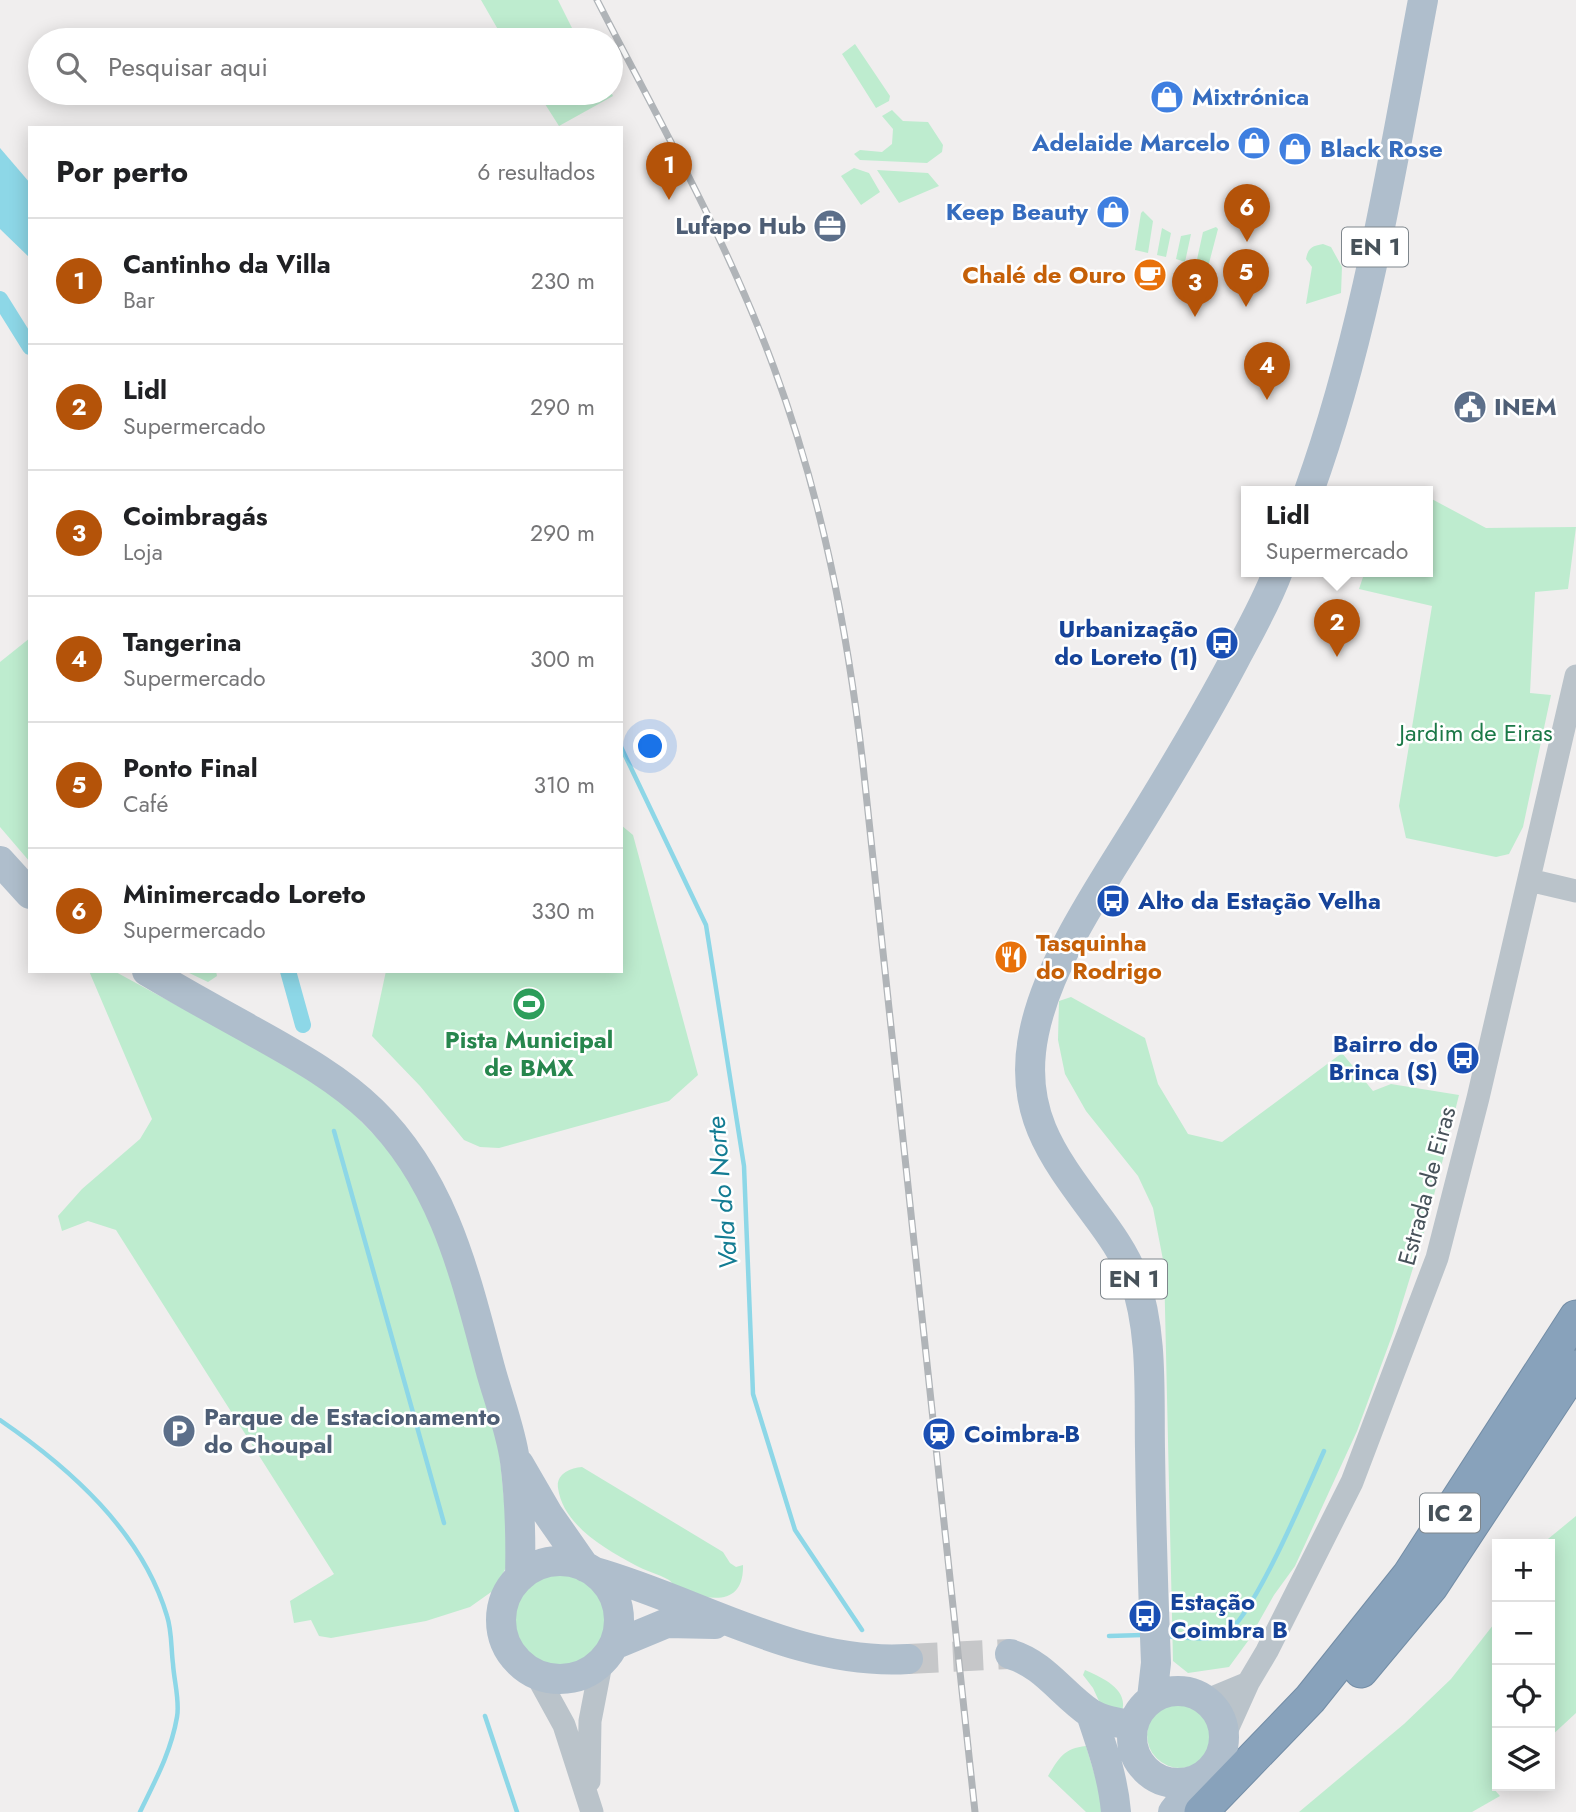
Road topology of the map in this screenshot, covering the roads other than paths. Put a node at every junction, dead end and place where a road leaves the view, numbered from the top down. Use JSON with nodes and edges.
{"nodes":[{"id":1,"x":1423,"y":0,"type":"edge"},
{"id":2,"x":1311,"y":486,"type":"edge"},
{"id":3,"x":1275,"y":577,"type":"edge"},
{"id":4,"x":1576,"y":676,"type":"edge"},
{"id":5,"x":0,"y":860,"type":"edge"},
{"id":6,"x":1529,"y":880,"type":"junction"},
{"id":7,"x":1576,"y":891,"type":"edge"},
{"id":8,"x":28,"y":892,"type":"edge"},
{"id":9,"x":150,"y":973,"type":"edge"},
{"id":10,"x":1576,"y":1317,"type":"edge"},
{"id":11,"x":1576,"y":1367,"type":"edge"},
{"id":12,"x":515,"y":1457,"type":"junction"},
{"id":13,"x":590,"y":1570,"type":"junction"},
{"id":14,"x":520,"y":1577,"type":"junction"},
{"id":15,"x":736,"y":1624,"type":"junction"},
{"id":16,"x":608,"y":1654,"type":"junction"},
{"id":17,"x":1010,"y":1654,"type":"tunnel mouth"},
{"id":18,"x":908,"y":1659,"type":"tunnel mouth"},
{"id":19,"x":536,"y":1674,"type":"junction"},
{"id":20,"x":1248,"y":1683,"type":"junction"},
{"id":21,"x":1163,"y":1695,"type":"junction"},
{"id":22,"x":1207,"y":1700,"type":"junction"},
{"id":23,"x":1318,"y":1706,"type":"junction"},
{"id":24,"x":1094,"y":1722,"type":"junction"},
{"id":25,"x":1225,"y":1734,"type":"junction"},
{"id":26,"x":1135,"y":1745,"type":"junction"},
{"id":27,"x":1199,"y":1779,"type":"junction"},
{"id":28,"x":591,"y":1805,"type":"edge"},
{"id":29,"x":1117,"y":1812,"type":"edge"},
{"id":30,"x":1173,"y":1812,"type":"edge"},
{"id":31,"x":1201,"y":1812,"type":"edge"},
{"id":32,"x":1229,"y":1812,"type":"edge"}],
"edges":[{"from":1,"to":2,"type":"main road","number":"EN 1"},
{"from":3,"to":21,"type":"main road","number":"EN 1"},
{"from":4,"to":6,"type":"street","name":"Estrada de Eiras"},
{"from":5,"to":8,"type":"main road"},
{"from":6,"to":7,"type":"street"},
{"from":6,"to":20,"type":"street","name":"Estrada de Eiras"},
{"from":9,"to":12,"type":"main road"},
{"from":10,"to":23,"type":"highway","number":"IC 2"},
{"from":11,"to":23,"type":"highway","number":"IC 2"},
{"from":12,"to":13,"type":"main road"},
{"from":12,"to":14,"type":"main road"},
{"from":13,"to":14,"type":"main road"},
{"from":13,"to":15,"type":"main road"},
{"from":13,"to":16,"type":"main road"},
{"from":14,"to":19,"type":"main road"},
{"from":15,"to":16,"type":"main road"},
{"from":15,"to":18,"type":"main road"},
{"from":16,"to":19,"type":"main road"},
{"from":16,"to":28,"type":"street"},
{"from":17,"to":24,"type":"main road"},
{"from":19,"to":28,"type":"street"},
{"from":20,"to":22,"type":"street"},
{"from":20,"to":25,"type":"street","name":"Estrada de Eiras"},
{"from":21,"to":22,"type":"main road"},
{"from":21,"to":26,"type":"main road"},
{"from":22,"to":25,"type":"main road"},
{"from":23,"to":31,"type":"highway","number":"IC 2"},
{"from":23,"to":32,"type":"highway","number":"IC 2"},
{"from":24,"to":26,"type":"main road"},
{"from":24,"to":29,"type":"main road"},
{"from":25,"to":27,"type":"main road"},
{"from":26,"to":27,"type":"main road"},
{"from":26,"to":29,"type":"main road"},
{"from":27,"to":30,"type":"main road"}]}
